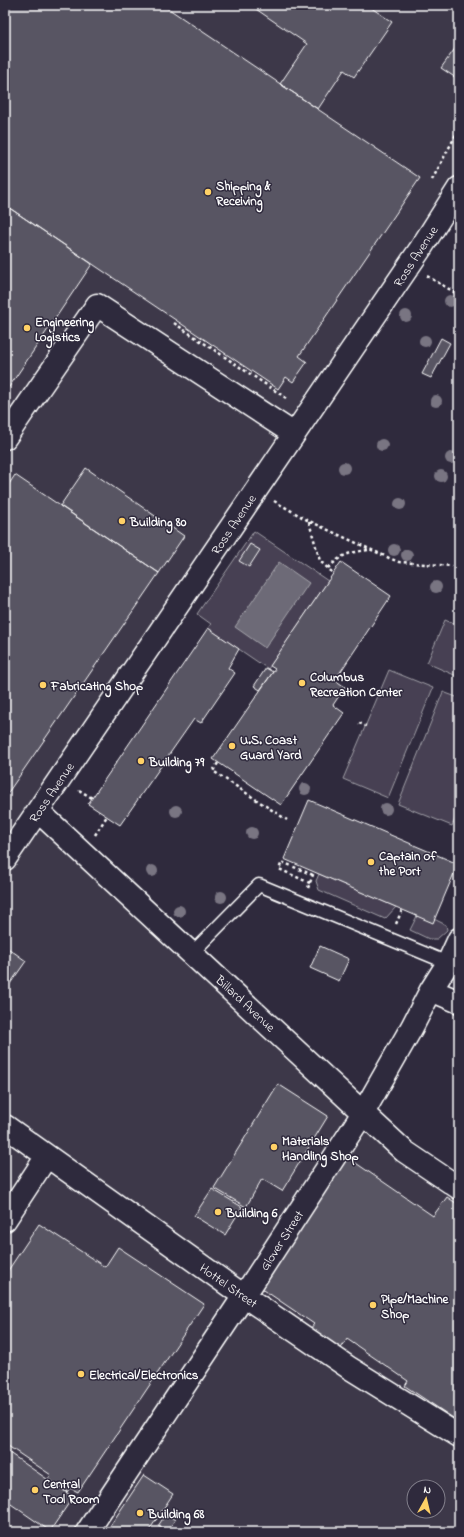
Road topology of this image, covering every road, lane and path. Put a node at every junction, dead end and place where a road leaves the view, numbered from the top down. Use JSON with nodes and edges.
{"nodes":[{"id":1,"x":459,"y":129,"type":"edge"},
{"id":2,"x":432,"y":180,"type":"dead end"},
{"id":3,"x":459,"y":188,"type":"edge"},
{"id":4,"x":423,"y":274,"type":"dead end"},
{"id":5,"x":459,"y":295,"type":"edge"},
{"id":6,"x":174,"y":323,"type":"dead end"},
{"id":7,"x":286,"y":398,"type":"dead end"},
{"id":8,"x":294,"y":434,"type":"junction"},
{"id":9,"x":5,"y":438,"type":"edge"},
{"id":10,"x":270,"y":499,"type":"dead end"},
{"id":11,"x":309,"y":521,"type":"junction"},
{"id":12,"x":369,"y":550,"type":"junction"},
{"id":13,"x":452,"y":566,"type":"dead end"},
{"id":14,"x":328,"y":568,"type":"junction"},
{"id":15,"x":333,"y":573,"type":"dead end"},
{"id":16,"x":359,"y":724,"type":"dead end"},
{"id":17,"x":366,"y":726,"type":"dead end"},
{"id":18,"x":218,"y":763,"type":"dead end"},
{"id":19,"x":74,"y":786,"type":"dead end"},
{"id":20,"x":92,"y":798,"type":"dead end"},
{"id":21,"x":38,"y":811,"type":"junction"},
{"id":22,"x":107,"y":816,"type":"dead end"},
{"id":23,"x":287,"y":820,"type":"dead end"},
{"id":24,"x":94,"y":836,"type":"dead end"},
{"id":25,"x":5,"y":859,"type":"edge"},
{"id":26,"x":314,"y":872,"type":"dead end"},
{"id":27,"x":313,"y":875,"type":"junction"},
{"id":28,"x":310,"y":883,"type":"junction"},
{"id":29,"x":308,"y":888,"type":"dead end"},
{"id":30,"x":402,"y":910,"type":"dead end"},
{"id":31,"x":395,"y":926,"type":"dead end"},
{"id":32,"x":459,"y":939,"type":"edge"},
{"id":33,"x":192,"y":953,"type":"junction"},
{"id":34,"x":448,"y":963,"type":"junction"},
{"id":35,"x":431,"y":990,"type":"junction"},
{"id":36,"x":459,"y":1002,"type":"edge"},
{"id":37,"x":363,"y":1113,"type":"junction"},
{"id":38,"x":5,"y":1126,"type":"edge"},
{"id":39,"x":47,"y":1156,"type":"junction"},
{"id":40,"x":459,"y":1188,"type":"edge"},
{"id":41,"x":5,"y":1220,"type":"edge"},
{"id":42,"x":244,"y":1296,"type":"junction"},
{"id":43,"x":459,"y":1436,"type":"edge"},
{"id":44,"x":87,"y":1532,"type":"edge"}],
"edges":[{"from":1,"to":2,"type":"path"},
{"from":3,"to":8,"type":"street","name":"Ross Avenue"},
{"from":4,"to":5,"type":"path"},
{"from":6,"to":7,"type":"path"},
{"from":8,"to":9,"type":"street"},
{"from":8,"to":21,"type":"street","name":"Ross Avenue"},
{"from":10,"to":11,"type":"path"},
{"from":11,"to":12,"type":"path"},
{"from":11,"to":14,"type":"path"},
{"from":12,"to":13,"type":"path"},
{"from":12,"to":14,"type":"path"},
{"from":14,"to":15,"type":"path"},
{"from":16,"to":17,"type":"path"},
{"from":18,"to":23,"type":"path"},
{"from":19,"to":20,"type":"path"},
{"from":21,"to":25,"type":"street","name":"Ross Avenue"},
{"from":21,"to":33,"type":"street","name":"Billard Avenue"},
{"from":22,"to":24,"type":"path"},
{"from":26,"to":27,"type":"path"},
{"from":27,"to":28,"type":"path"},
{"from":27,"to":28,"type":"path"},
{"from":28,"to":29,"type":"path"},
{"from":30,"to":31,"type":"path"},
{"from":32,"to":34,"type":"street","name":"Glover Street"},
{"from":33,"to":34,"type":"lane"},
{"from":33,"to":37,"type":"street","name":"Billard Avenue"},
{"from":34,"to":35,"type":"street","name":"Glover Street"},
{"from":35,"to":36,"type":"street"},
{"from":35,"to":37,"type":"street","name":"Glover Street"},
{"from":37,"to":40,"type":"street","name":"Billard Avenue"},
{"from":37,"to":42,"type":"street","name":"Glover Street"},
{"from":38,"to":39,"type":"street","name":"Hottel Street"},
{"from":39,"to":41,"type":"street"},
{"from":39,"to":42,"type":"street","name":"Hottel Street"},
{"from":42,"to":43,"type":"street","name":"Hottel Street"},
{"from":42,"to":44,"type":"street","name":"Glover Street"}]}
